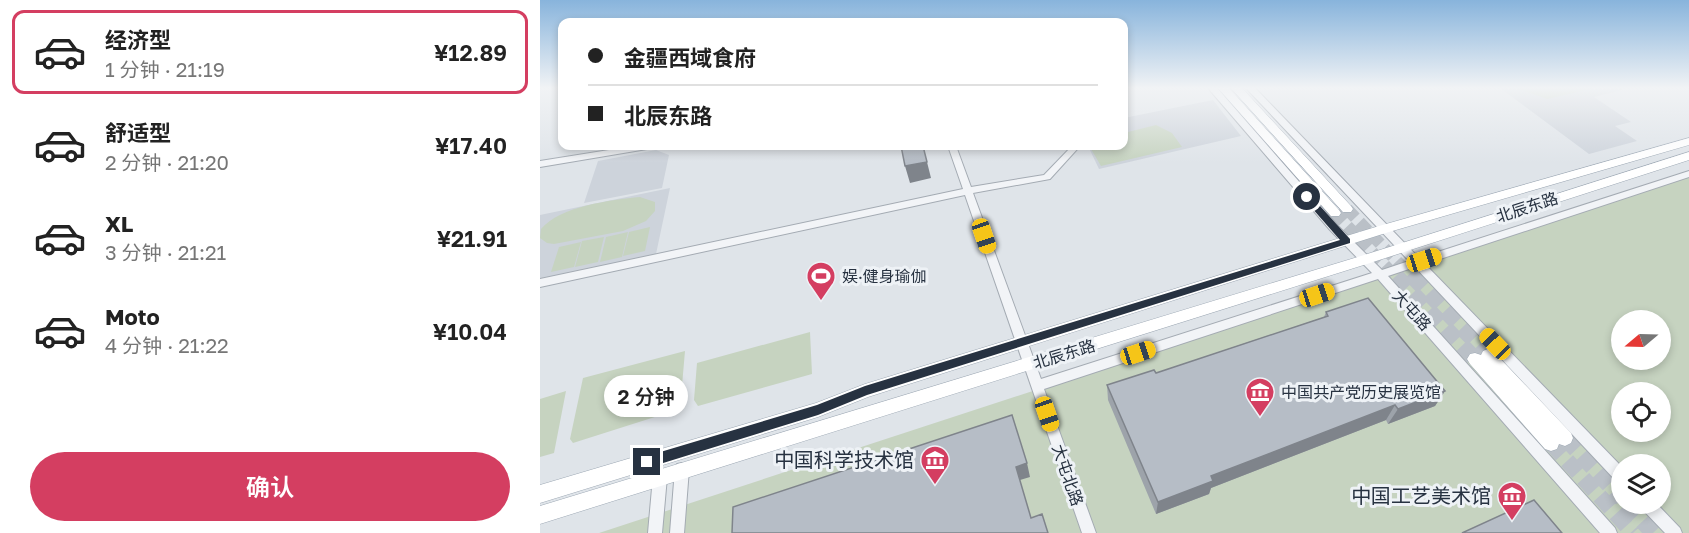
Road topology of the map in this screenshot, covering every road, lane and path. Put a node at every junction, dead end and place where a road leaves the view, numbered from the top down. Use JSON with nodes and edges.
{"nodes":[{"id":1,"x":1234,"y":113,"type":"edge"},
{"id":2,"x":1247,"y":113,"type":"edge"},
{"id":3,"x":1257,"y":113,"type":"edge"},
{"id":4,"x":1274,"y":113,"type":"edge"},
{"id":5,"x":1689,"y":141,"type":"edge"},
{"id":6,"x":623,"y":150,"type":"edge"},
{"id":7,"x":953,"y":150,"type":"edge"},
{"id":8,"x":1072,"y":150,"type":"edge"},
{"id":9,"x":1689,"y":156,"type":"edge"},
{"id":10,"x":540,"y":164,"type":"edge"},
{"id":11,"x":1689,"y":174,"type":"edge"},
{"id":12,"x":968,"y":191,"type":"junction"},
{"id":13,"x":1384,"y":229,"type":"junction"},
{"id":14,"x":1347,"y":241,"type":"junction"},
{"id":15,"x":1401,"y":248,"type":"junction"},
{"id":16,"x":1365,"y":260,"type":"junction"},
{"id":17,"x":1416,"y":262,"type":"junction"},
{"id":18,"x":1380,"y":275,"type":"junction"},
{"id":19,"x":540,"y":283,"type":"edge"},
{"id":20,"x":1022,"y":343,"type":"junction"},
{"id":21,"x":1481,"y":357,"type":"tunnel mouth"},
{"id":22,"x":1028,"y":365,"type":"junction"},
{"id":23,"x":1037,"y":386,"type":"junction"},
{"id":24,"x":1558,"y":440,"type":"tunnel mouth"},
{"id":25,"x":1611,"y":466,"type":"edge"},
{"id":26,"x":682,"y":469,"type":"junction"},
{"id":27,"x":660,"y":477,"type":"junction"},
{"id":28,"x":540,"y":495,"type":"edge"},
{"id":29,"x":1657,"y":514,"type":"edge"},
{"id":30,"x":540,"y":515,"type":"edge"},
{"id":31,"x":655,"y":533,"type":"edge"},
{"id":32,"x":677,"y":533,"type":"edge"},
{"id":33,"x":1089,"y":533,"type":"edge"},
{"id":34,"x":1610,"y":533,"type":"edge"},
{"id":35,"x":1675,"y":533,"type":"edge"}],
"edges":[{"from":1,"to":14,"type":"street","name":"大屯路"},
{"from":2,"to":3,"type":"main road"},
{"from":4,"to":13,"type":"street"},
{"from":5,"to":13,"type":"main road","name":"北辰东路"},
{"from":6,"to":10,"type":"street"},
{"from":7,"to":12,"type":"street","name":"大屯北路"},
{"from":8,"to":12,"type":"street"},
{"from":9,"to":15,"type":"main road","name":"北辰东路"},
{"from":11,"to":17,"type":"street","name":"北辰东路"},
{"from":12,"to":19,"type":"street"},
{"from":12,"to":20,"type":"street","name":"大屯北路"},
{"from":13,"to":14,"type":"main road","name":"北辰东路"},
{"from":13,"to":15,"type":"street"},
{"from":14,"to":16,"type":"street","name":"大屯路"},
{"from":14,"to":20,"type":"main road","name":"北辰东路"},
{"from":15,"to":16,"type":"main road","name":"北辰东路"},
{"from":15,"to":17,"type":"street"},
{"from":16,"to":18,"type":"street","name":"大屯路"},
{"from":16,"to":22,"type":"main road","name":"北辰东路"},
{"from":17,"to":18,"type":"street","name":"北辰东路"},
{"from":17,"to":25,"type":"street"},
{"from":18,"to":23,"type":"street","name":"北辰东路"},
{"from":18,"to":34,"type":"street","name":"大屯路"},
{"from":20,"to":22,"type":"street","name":"大屯北路"},
{"from":20,"to":28,"type":"main road","name":"北辰东路"},
{"from":21,"to":24,"type":"main road"},
{"from":22,"to":23,"type":"street","name":"大屯北路"},
{"from":22,"to":26,"type":"main road","name":"北辰东路"},
{"from":23,"to":33,"type":"street","name":"大屯北路"},
{"from":26,"to":27,"type":"main road","name":"北辰东路"},
{"from":26,"to":32,"type":"street"},
{"from":27,"to":30,"type":"main road","name":"北辰东路"},
{"from":27,"to":31,"type":"street"},
{"from":29,"to":35,"type":"street"}]}
